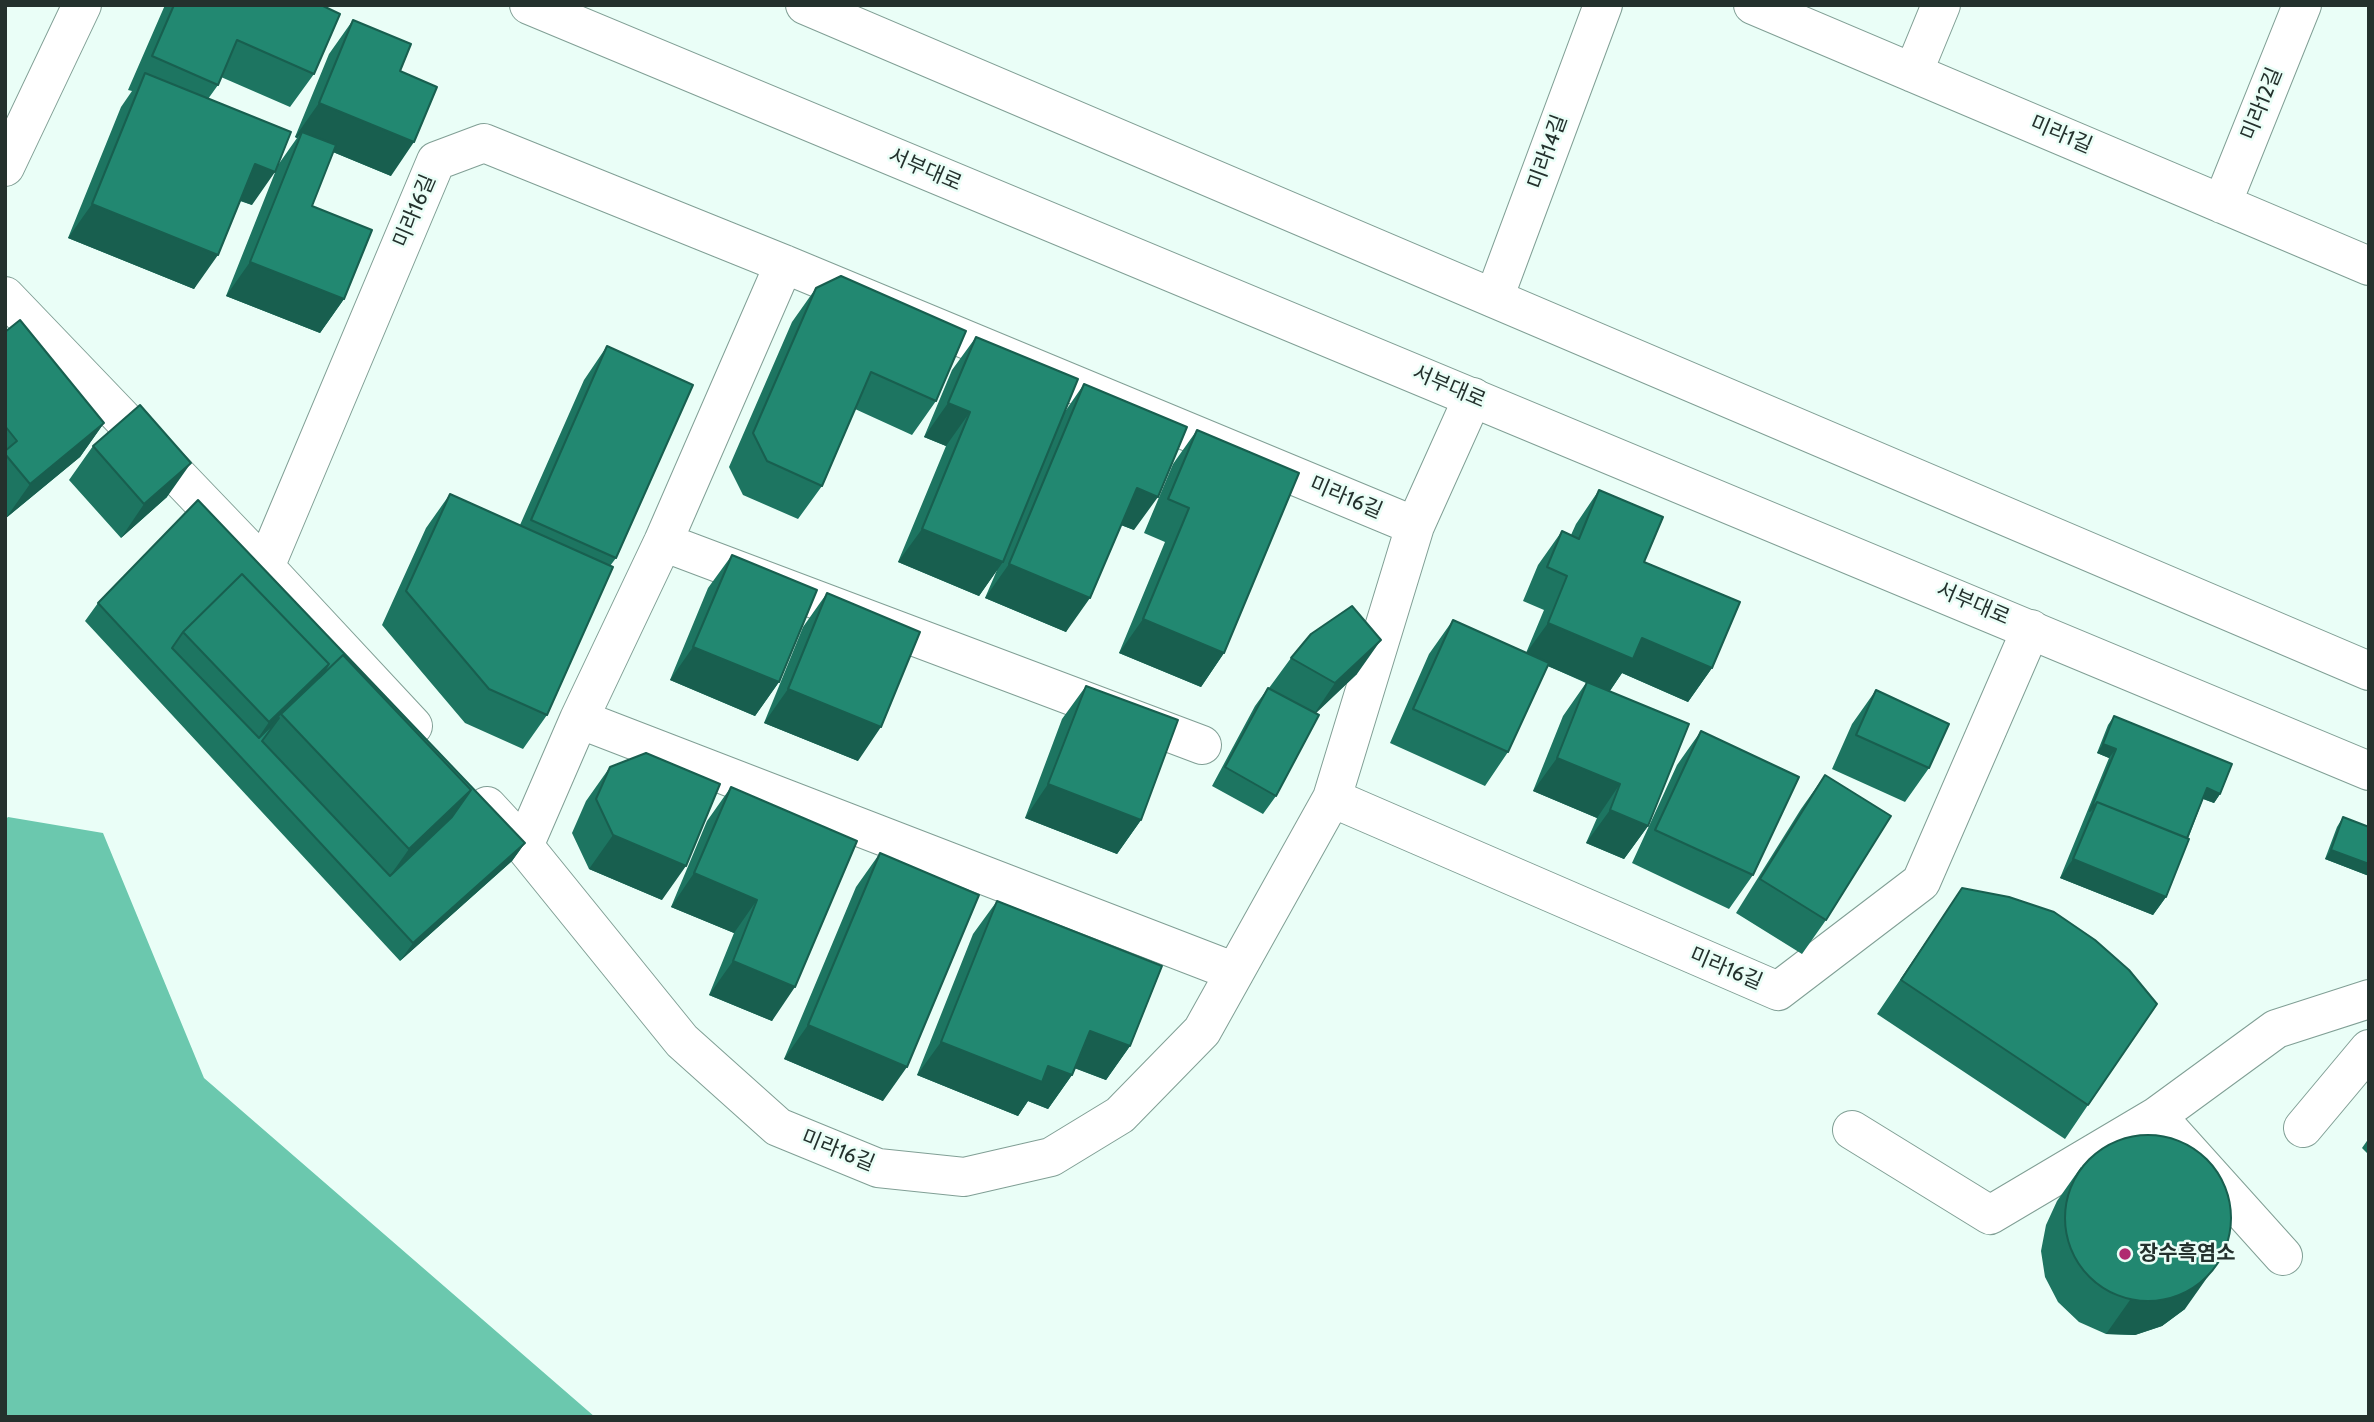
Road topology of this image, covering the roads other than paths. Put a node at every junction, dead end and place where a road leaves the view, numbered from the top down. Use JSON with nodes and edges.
{"nodes":[{"id":1,"x":82,"y":5,"type":"edge"},
{"id":2,"x":529,"y":5,"type":"edge"},
{"id":3,"x":1602,"y":5,"type":"edge"},
{"id":4,"x":1753,"y":5,"type":"edge"},
{"id":5,"x":1941,"y":5,"type":"edge"},
{"id":6,"x":2302,"y":5,"type":"edge"},
{"id":7,"x":817,"y":8,"type":"edge"},
{"id":8,"x":1913,"y":73,"type":"junction"},
{"id":9,"x":5,"y":167,"type":"edge"},
{"id":10,"x":2222,"y":204,"type":"junction"},
{"id":11,"x":784,"y":264,"type":"junction"},
{"id":12,"x":2369,"y":266,"type":"edge"},
{"id":13,"x":5,"y":296,"type":"edge"},
{"id":14,"x":1494,"y":299,"type":"junction"},
{"id":15,"x":1473,"y":397,"type":"junction"},
{"id":16,"x":1415,"y":526,"type":"junction"},
{"id":17,"x":663,"y":542,"type":"junction"},
{"id":18,"x":265,"y":567,"type":"junction"},
{"id":19,"x":2031,"y":629,"type":"junction"},
{"id":20,"x":2369,"y":671,"type":"edge"},
{"id":21,"x":579,"y":719,"type":"junction"},
{"id":22,"x":1202,"y":745,"type":"dead end"},
{"id":23,"x":432,"y":747,"type":"edge"},
{"id":24,"x":2369,"y":771,"type":"edge"},
{"id":25,"x":459,"y":776,"type":"edge"},
{"id":26,"x":1332,"y":798,"type":"junction"},
{"id":27,"x":524,"y":846,"type":"junction"},
{"id":28,"x":1235,"y":972,"type":"junction"},
{"id":29,"x":2369,"y":999,"type":"edge"},
{"id":30,"x":2369,"y":1049,"type":"edge"},
{"id":31,"x":2157,"y":1116,"type":"junction"},
{"id":32,"x":2302,"y":1128,"type":"dead end"},
{"id":33,"x":1852,"y":1130,"type":"dead end"},
{"id":34,"x":2283,"y":1256,"type":"dead end"}],
"edges":[{"from":1,"to":9,"type":"street"},
{"from":2,"to":15,"type":"street","name":"서부대로"},
{"from":3,"to":14,"type":"street","name":"미라14길"},
{"from":4,"to":8,"type":"street","name":"미라1길"},
{"from":5,"to":8,"type":"street"},
{"from":6,"to":10,"type":"street","name":"미라12길"},
{"from":7,"to":14,"type":"street"},
{"from":8,"to":10,"type":"street","name":"미라1길"},
{"from":10,"to":12,"type":"street","name":"미라1길"},
{"from":11,"to":16,"type":"street","name":"미라16길"},
{"from":11,"to":17,"type":"street"},
{"from":11,"to":18,"type":"street","name":"미라16길"},
{"from":13,"to":18,"type":"street"},
{"from":14,"to":20,"type":"street"},
{"from":15,"to":16,"type":"street"},
{"from":15,"to":19,"type":"street","name":"서부대로"},
{"from":16,"to":26,"type":"street","name":"미라16길"},
{"from":17,"to":21,"type":"street"},
{"from":17,"to":22,"type":"street"},
{"from":18,"to":23,"type":"street"},
{"from":19,"to":24,"type":"street","name":"서부대로"},
{"from":19,"to":26,"type":"street","name":"미라16길"},
{"from":21,"to":27,"type":"street"},
{"from":21,"to":28,"type":"street"},
{"from":25,"to":27,"type":"street","name":"미라16길"},
{"from":26,"to":28,"type":"street","name":"미라16길"},
{"from":27,"to":28,"type":"street","name":"미라16길"},
{"from":29,"to":31,"type":"street"},
{"from":30,"to":32,"type":"street"},
{"from":31,"to":33,"type":"street"},
{"from":31,"to":34,"type":"street"}]}
